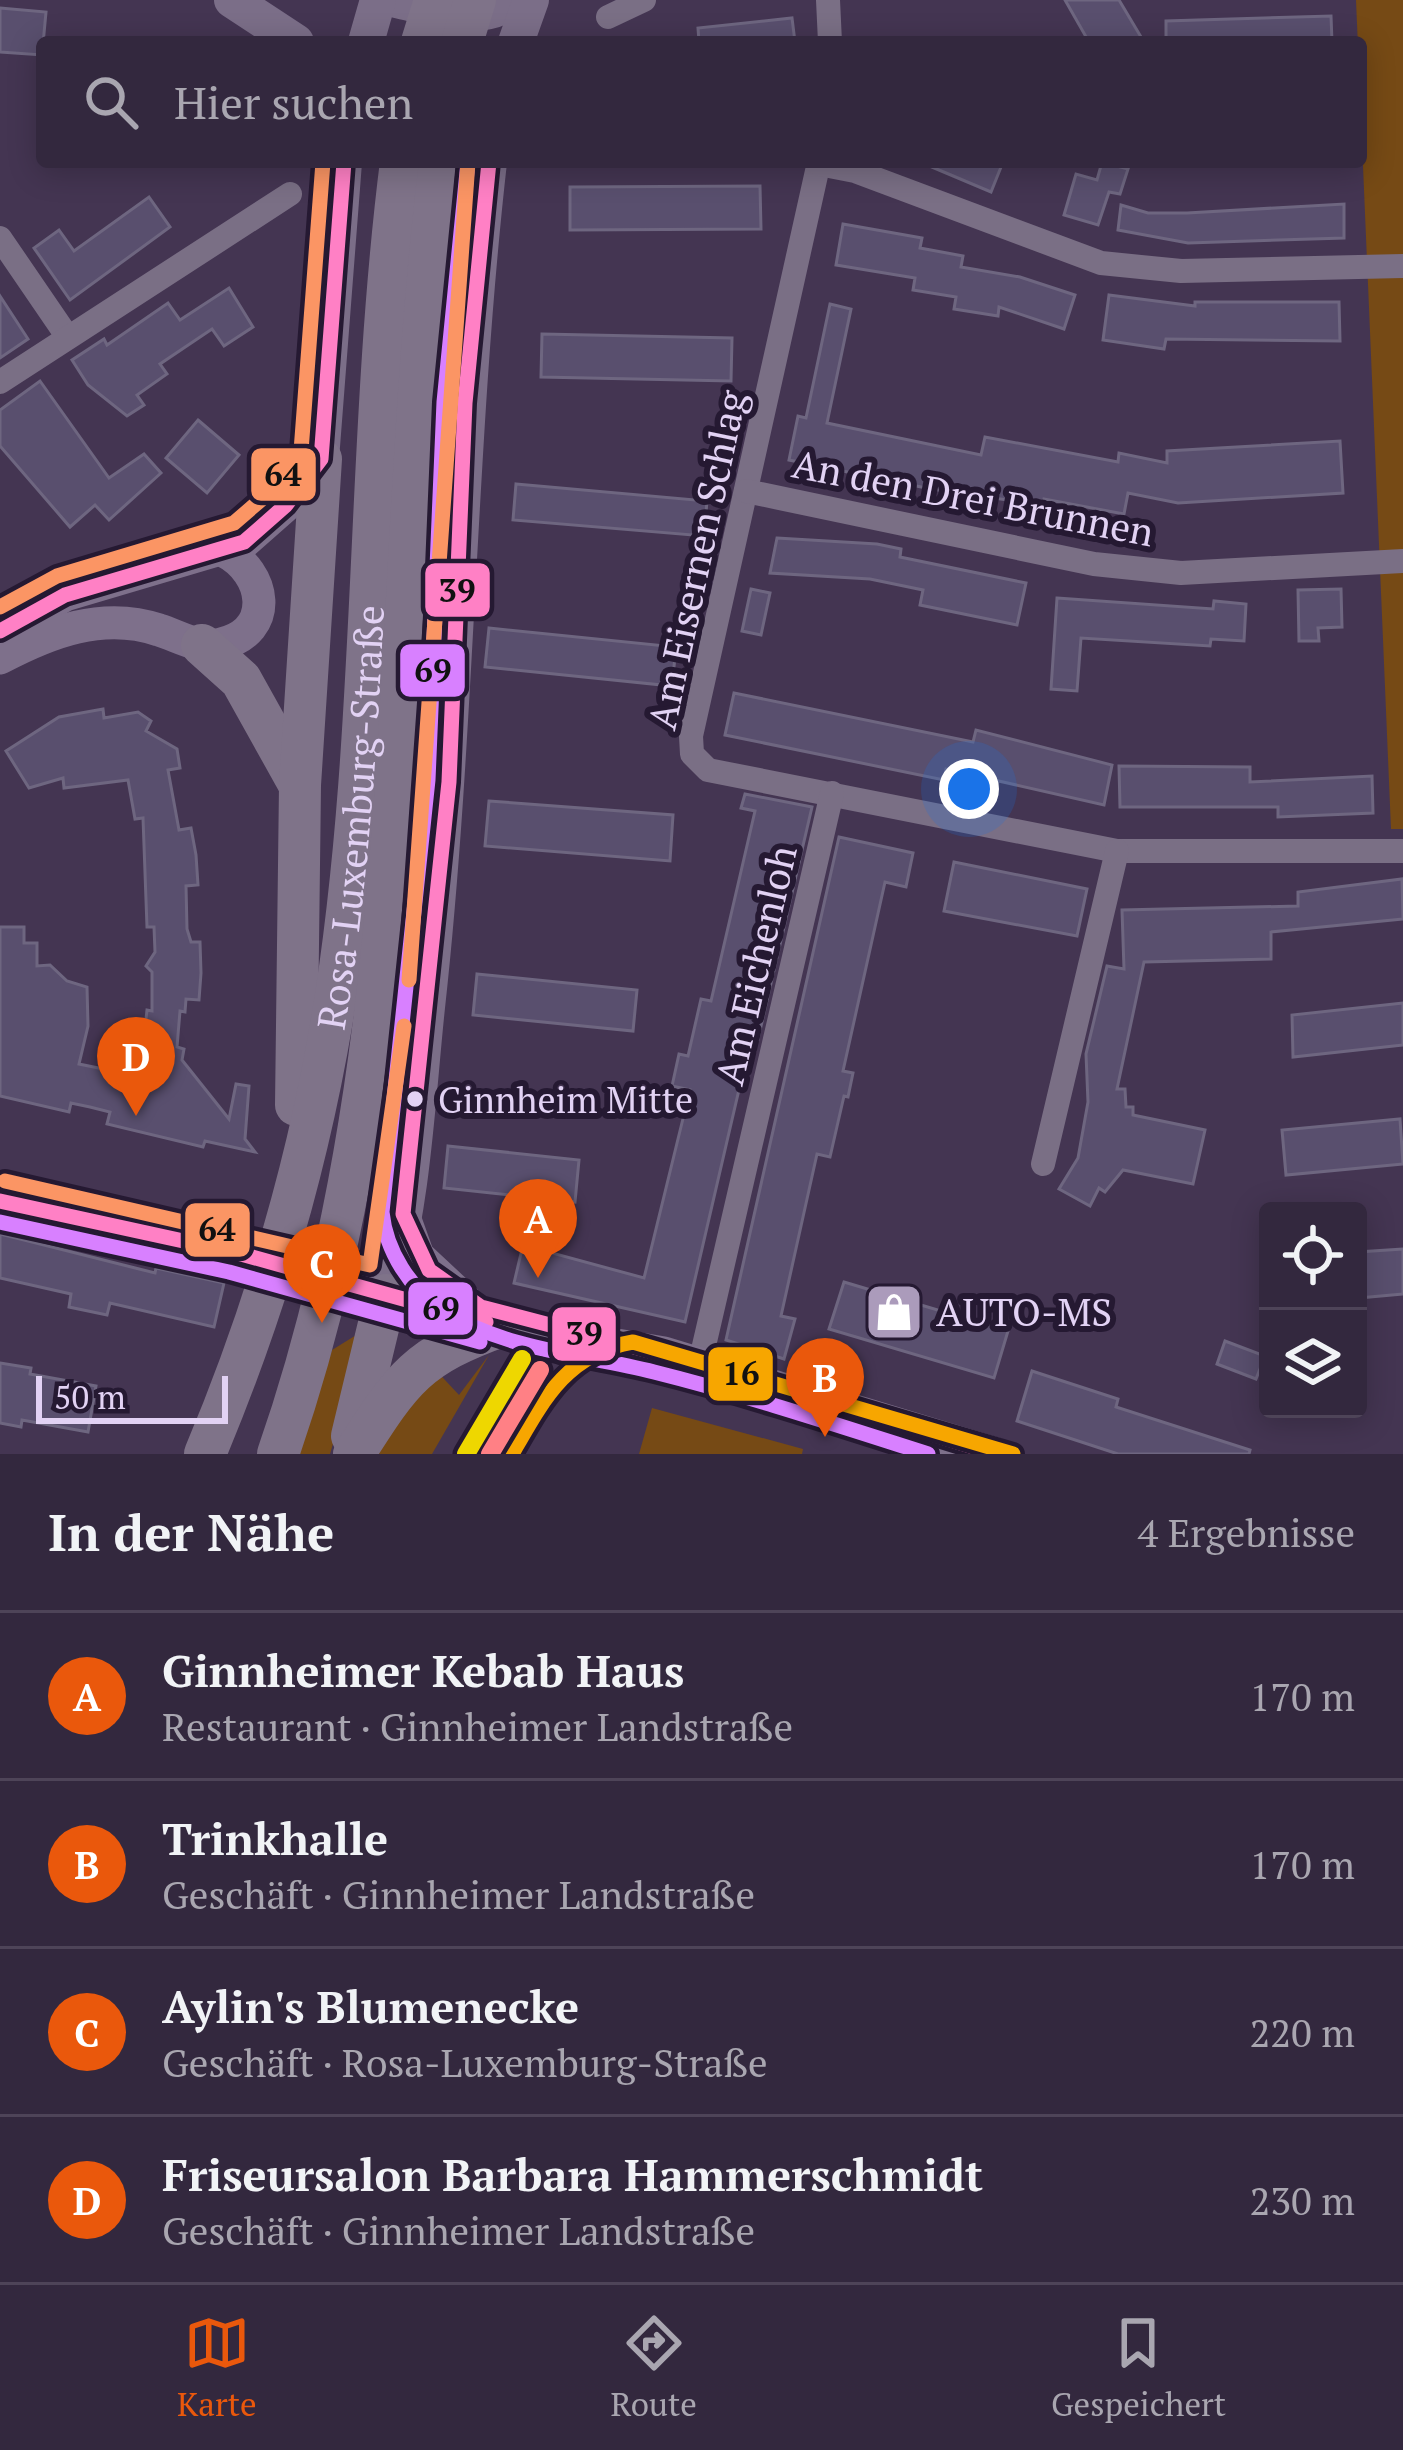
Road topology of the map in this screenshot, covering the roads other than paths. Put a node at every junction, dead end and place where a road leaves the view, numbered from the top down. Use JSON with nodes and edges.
{"nodes":[{"id":1,"x":232,"y":0,"type":"edge"},
{"id":2,"x":378,"y":0,"type":"edge"},
{"id":3,"x":396,"y":0,"type":"edge"},
{"id":4,"x":435,"y":0,"type":"edge"},
{"id":5,"x":476,"y":0,"type":"edge"},
{"id":6,"x":513,"y":0,"type":"edge"},
{"id":7,"x":531,"y":0,"type":"edge"},
{"id":8,"x":644,"y":0,"type":"edge"},
{"id":9,"x":828,"y":0,"type":"edge"},
{"id":10,"x":608,"y":17,"type":"dead end"},
{"id":11,"x":287,"y":36,"type":"edge"},
{"id":12,"x":369,"y":36,"type":"edge"},
{"id":13,"x":424,"y":36,"type":"edge"},
{"id":14,"x":464,"y":36,"type":"edge"},
{"id":15,"x":513,"y":36,"type":"edge"},
{"id":16,"x":516,"y":36,"type":"edge"},
{"id":17,"x":830,"y":36,"type":"edge"},
{"id":18,"x":344,"y":168,"type":"edge"},
{"id":19,"x":401,"y":168,"type":"edge"},
{"id":20,"x":440,"y":168,"type":"edge"},
{"id":21,"x":488,"y":168,"type":"edge"},
{"id":22,"x":818,"y":168,"type":"edge"},
{"id":23,"x":842,"y":168,"type":"edge"},
{"id":24,"x":290,"y":194,"type":"dead end"},
{"id":25,"x":0,"y":238,"type":"edge"},
{"id":26,"x":1403,"y":266,"type":"edge"},
{"id":27,"x":67,"y":336,"type":"junction"},
{"id":28,"x":0,"y":382,"type":"edge"},
{"id":29,"x":321,"y":459,"type":"junction"},
{"id":30,"x":746,"y":491,"type":"junction"},
{"id":31,"x":224,"y":551,"type":"junction"},
{"id":32,"x":1403,"y":561,"type":"edge"},
{"id":33,"x":0,"y":631,"type":"edge"},
{"id":34,"x":202,"y":645,"type":"junction"},
{"id":35,"x":0,"y":658,"type":"edge"},
{"id":36,"x":415,"y":723,"type":"dead end"},
{"id":37,"x":300,"y":785,"type":"junction"},
{"id":38,"x":832,"y":794,"type":"junction"},
{"id":39,"x":1118,"y":851,"type":"junction"},
{"id":40,"x":1403,"y":851,"type":"edge"},
{"id":41,"x":442,"y":867,"type":"junction"},
{"id":42,"x":1043,"y":1164,"type":"dead end"},
{"id":43,"x":296,"y":1184,"type":"junction"},
{"id":44,"x":0,"y":1202,"type":"edge"},
{"id":45,"x":403,"y":1214,"type":"junction"},
{"id":46,"x":378,"y":1289,"type":"junction"},
{"id":47,"x":464,"y":1299,"type":"junction"},
{"id":48,"x":504,"y":1325,"type":"junction"},
{"id":49,"x":567,"y":1334,"type":"junction"},
{"id":50,"x":700,"y":1364,"type":"junction"},
{"id":51,"x":205,"y":1454,"type":"edge"},
{"id":52,"x":278,"y":1454,"type":"edge"},
{"id":53,"x":351,"y":1454,"type":"edge"},
{"id":54,"x":996,"y":1454,"type":"edge"}],
"edges":[{"from":1,"to":11,"type":"main road"},
{"from":2,"to":12,"type":"main road"},
{"from":3,"to":6,"type":"main road"},
{"from":4,"to":13,"type":"highway"},
{"from":5,"to":14,"type":"highway"},
{"from":6,"to":15,"type":"main road"},
{"from":7,"to":16,"type":"main road"},
{"from":8,"to":10,"type":"street"},
{"from":9,"to":17,"type":"street"},
{"from":18,"to":29,"type":"main road"},
{"from":19,"to":43,"type":"highway","name":"Rosa-Luxemburg-Straße"},
{"from":20,"to":52,"type":"highway","name":"Rosa-Luxemburg-Straße"},
{"from":21,"to":41,"type":"main road"},
{"from":22,"to":30,"type":"street","name":"Am Eisernen Schlag"},
{"from":23,"to":26,"type":"street"},
{"from":24,"to":27,"type":"street"},
{"from":25,"to":27,"type":"street"},
{"from":27,"to":28,"type":"street"},
{"from":29,"to":31,"type":"main road"},
{"from":29,"to":37,"type":"highway"},
{"from":30,"to":32,"type":"street","name":"An den Drei Brunnen"},
{"from":30,"to":38,"type":"street","name":"Am Eisernen Schlag"},
{"from":31,"to":33,"type":"main road"},
{"from":31,"to":34,"type":"main road"},
{"from":34,"to":35,"type":"main road"},
{"from":34,"to":37,"type":"highway"},
{"from":36,"to":41,"type":"main road"},
{"from":37,"to":43,"type":"highway"},
{"from":38,"to":39,"type":"street","name":"Am Eisernen Schlag"},
{"from":38,"to":50,"type":"street","name":"Am Eichenloh"},
{"from":39,"to":40,"type":"street","name":"Am Eisernen Schlag"},
{"from":39,"to":42,"type":"street"},
{"from":41,"to":45,"type":"main road"},
{"from":43,"to":51,"type":"highway","name":"Rosa-Luxemburg-Straße"},
{"from":44,"to":46,"type":"main road"},
{"from":45,"to":46,"type":"main road"},
{"from":45,"to":47,"type":"main road"},
{"from":46,"to":47,"type":"main road"},
{"from":46,"to":48,"type":"main road"},
{"from":46,"to":53,"type":"highway"},
{"from":47,"to":49,"type":"main road"},
{"from":48,"to":49,"type":"main road"},
{"from":48,"to":53,"type":"highway"},
{"from":49,"to":50,"type":"main road"},
{"from":50,"to":54,"type":"main road"}]}
